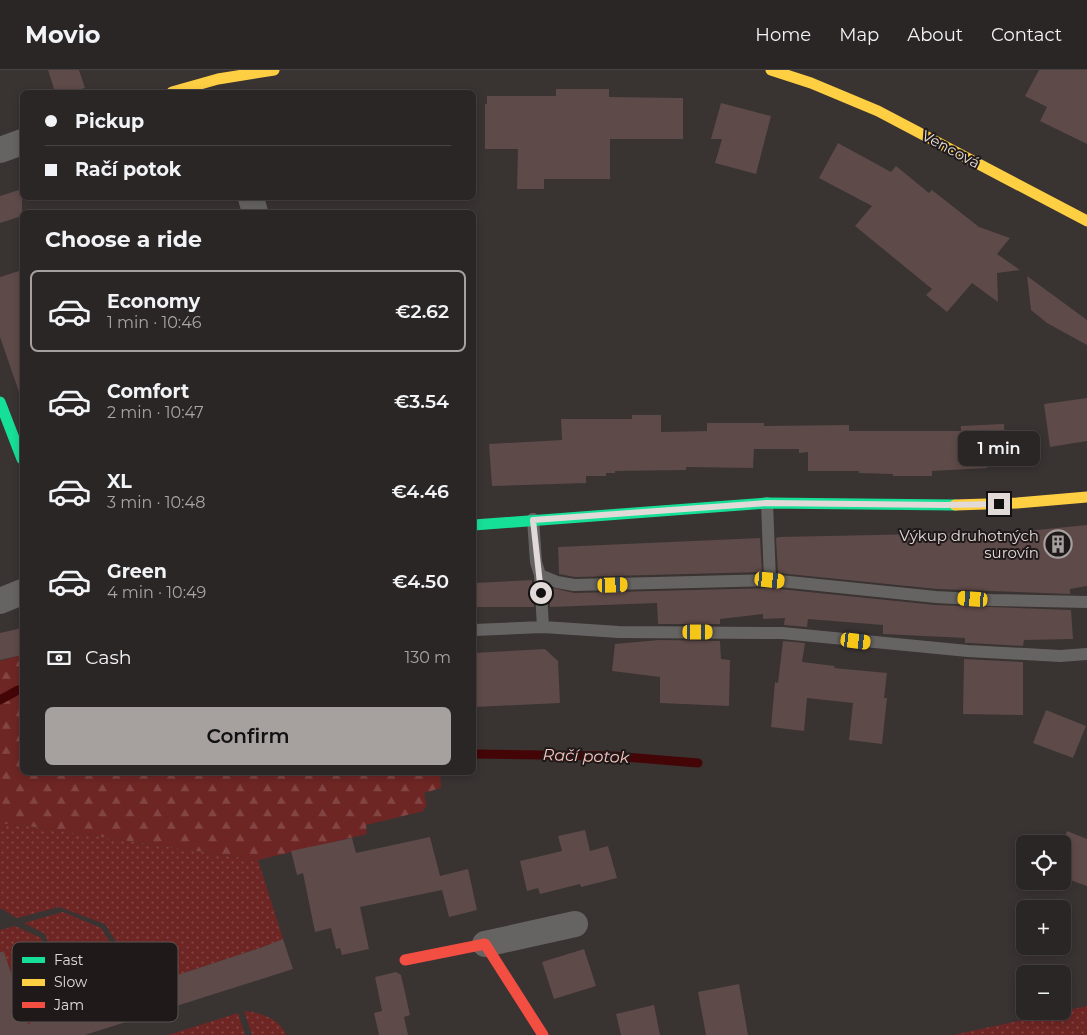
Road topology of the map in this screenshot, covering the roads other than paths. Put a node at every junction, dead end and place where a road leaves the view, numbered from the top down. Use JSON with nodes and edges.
{"nodes":[{"id":1,"x":274,"y":70,"type":"edge"},
{"id":2,"x":771,"y":70,"type":"edge"},
{"id":3,"x":813,"y":76,"type":"edge"},
{"id":4,"x":219,"y":80,"type":"edge"},
{"id":5,"x":180,"y":90,"type":"edge"},
{"id":6,"x":20,"y":143,"type":"edge"},
{"id":7,"x":0,"y":150,"type":"edge"},
{"id":8,"x":1087,"y":222,"type":"edge"},
{"id":9,"x":0,"y":402,"type":"edge"},
{"id":10,"x":20,"y":454,"type":"edge"},
{"id":11,"x":1087,"y":497,"type":"edge"},
{"id":12,"x":767,"y":503,"type":"junction"},
{"id":13,"x":533,"y":520,"type":"junction"},
{"id":14,"x":476,"y":525,"type":"edge"},
{"id":15,"x":540,"y":575,"type":"junction"},
{"id":16,"x":770,"y":580,"type":"junction"},
{"id":17,"x":20,"y":593,"type":"edge"},
{"id":18,"x":0,"y":601,"type":"edge"},
{"id":19,"x":1087,"y":602,"type":"edge"},
{"id":20,"x":543,"y":627,"type":"junction"},
{"id":21,"x":476,"y":630,"type":"edge"},
{"id":22,"x":1087,"y":654,"type":"edge"},
{"id":23,"x":575,"y":924,"type":"dead end"},
{"id":24,"x":485,"y":944,"type":"junction"},
{"id":25,"x":405,"y":960,"type":"dead end"},
{"id":26,"x":542,"y":1035,"type":"edge"}],
"edges":[{"from":1,"to":4,"type":"street"},
{"from":2,"to":3,"type":"street","name":"Vencová"},
{"from":3,"to":8,"type":"street","name":"Vencová"},
{"from":4,"to":5,"type":"street"},
{"from":6,"to":7,"type":"street"},
{"from":9,"to":10,"type":"street"},
{"from":11,"to":12,"type":"street"},
{"from":12,"to":13,"type":"street"},
{"from":12,"to":16,"type":"lane"},
{"from":13,"to":14,"type":"street"},
{"from":13,"to":15,"type":"lane"},
{"from":15,"to":16,"type":"lane"},
{"from":15,"to":20,"type":"lane"},
{"from":16,"to":19,"type":"lane"},
{"from":17,"to":18,"type":"street"},
{"from":20,"to":21,"type":"lane"},
{"from":20,"to":22,"type":"lane"},
{"from":23,"to":24,"type":"street"},
{"from":24,"to":25,"type":"street"},
{"from":24,"to":26,"type":"street"}]}
